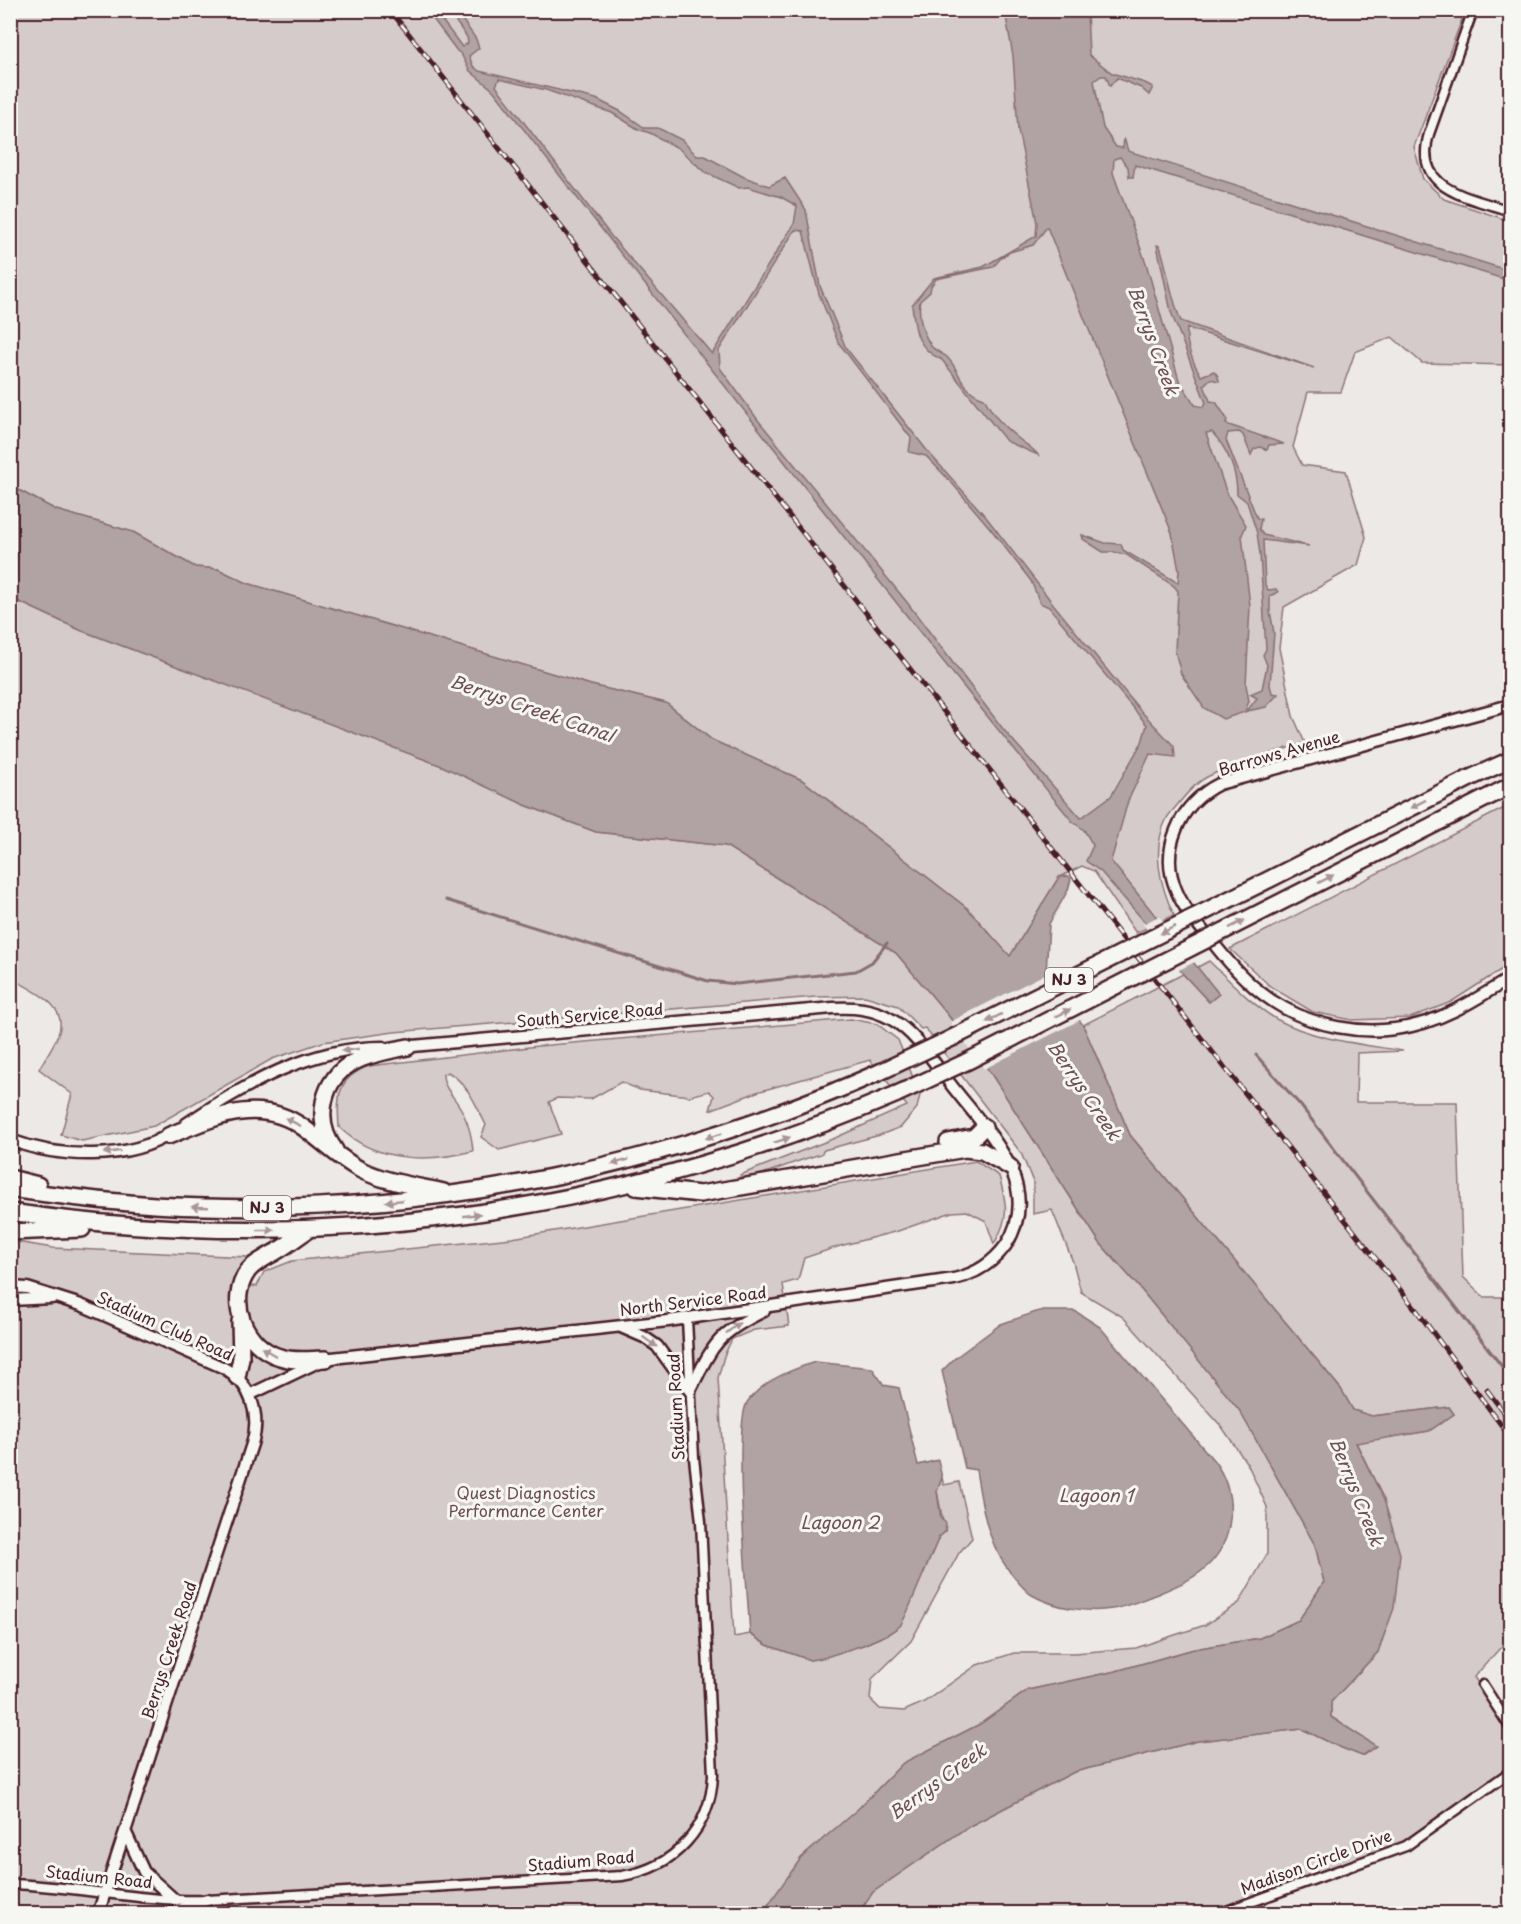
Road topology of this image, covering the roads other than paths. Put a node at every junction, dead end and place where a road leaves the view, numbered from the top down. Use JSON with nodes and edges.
{"nodes":[{"id":1,"x":1473,"y":10,"type":"edge"},
{"id":2,"x":1510,"y":211,"type":"edge"},
{"id":3,"x":1510,"y":705,"type":"edge"},
{"id":4,"x":1510,"y":749,"type":"edge"},
{"id":5,"x":1510,"y":760,"type":"edge"},
{"id":6,"x":1470,"y":778,"type":"junction"},
{"id":7,"x":1510,"y":786,"type":"edge"},
{"id":8,"x":1510,"y":978,"type":"edge"},
{"id":9,"x":408,"y":1047,"type":"junction"},
{"id":10,"x":984,"y":1127,"type":"junction"},
{"id":11,"x":168,"y":1136,"type":"junction"},
{"id":12,"x":10,"y":1140,"type":"edge"},
{"id":13,"x":341,"y":1156,"type":"junction"},
{"id":14,"x":1011,"y":1167,"type":"junction"},
{"id":15,"x":10,"y":1178,"type":"edge"},
{"id":16,"x":624,"y":1186,"type":"junction"},
{"id":17,"x":741,"y":1187,"type":"junction"},
{"id":18,"x":10,"y":1190,"type":"edge"},
{"id":19,"x":453,"y":1194,"type":"junction"},
{"id":20,"x":80,"y":1198,"type":"junction"},
{"id":21,"x":10,"y":1212,"type":"edge"},
{"id":22,"x":145,"y":1227,"type":"junction"},
{"id":23,"x":309,"y":1229,"type":"junction"},
{"id":24,"x":10,"y":1232,"type":"edge"},
{"id":25,"x":10,"y":1287,"type":"edge"},
{"id":26,"x":59,"y":1298,"type":"junction"},
{"id":27,"x":10,"y":1300,"type":"edge"},
{"id":28,"x":774,"y":1306,"type":"junction"},
{"id":29,"x":240,"y":1316,"type":"junction"},
{"id":30,"x":687,"y":1319,"type":"junction"},
{"id":31,"x":618,"y":1326,"type":"junction"},
{"id":32,"x":326,"y":1359,"type":"junction"},
{"id":33,"x":237,"y":1377,"type":"junction"},
{"id":34,"x":690,"y":1391,"type":"junction"},
{"id":35,"x":249,"y":1395,"type":"junction"},
{"id":36,"x":1483,"y":1685,"type":"dead end"},
{"id":37,"x":1510,"y":1727,"type":"edge"},
{"id":38,"x":1510,"y":1772,"type":"edge"},
{"id":39,"x":126,"y":1833,"type":"junction"},
{"id":40,"x":10,"y":1884,"type":"edge"},
{"id":41,"x":105,"y":1892,"type":"junction"},
{"id":42,"x":175,"y":1900,"type":"junction"},
{"id":43,"x":207,"y":1900,"type":"junction"},
{"id":44,"x":98,"y":1914,"type":"edge"},
{"id":45,"x":168,"y":1914,"type":"edge"},
{"id":46,"x":1218,"y":1914,"type":"edge"}],
"edges":[{"from":1,"to":2,"type":"street"},
{"from":3,"to":8,"type":"street","name":"Barrows Avenue"},
{"from":4,"to":6,"type":"highway"},
{"from":5,"to":6,"type":"highway","number":"NJ 3"},
{"from":6,"to":19,"type":"highway","number":"NJ 3","one_way":true,"bridge":true},
{"from":16,"to":7,"type":"highway","number":"NJ 3","one_way":true,"bridge":true},
{"from":9,"to":10,"type":"street","name":"South Service Road"},
{"from":9,"to":11,"type":"street","name":"South Service Road","one_way":true},
{"from":9,"to":13,"type":"highway"},
{"from":10,"to":14,"type":"street","name":"North Service Road"},
{"from":10,"to":17,"type":"highway"},
{"from":11,"to":12,"type":"street","name":"South Service Road","one_way":true},
{"from":13,"to":11,"type":"highway","one_way":true},
{"from":13,"to":19,"type":"highway"},
{"from":14,"to":17,"type":"highway"},
{"from":14,"to":28,"type":"street","name":"North Service Road"},
{"from":15,"to":20,"type":"highway"},
{"from":16,"to":17,"type":"highway"},
{"from":23,"to":16,"type":"highway","number":"NJ 3","one_way":true},
{"from":18,"to":20,"type":"highway","number":"NJ 3"},
{"from":19,"to":20,"type":"highway","number":"NJ 3","one_way":true},
{"from":21,"to":22,"type":"highway","number":"NJ 3"},
{"from":22,"to":23,"type":"highway","number":"NJ 3","one_way":true},
{"from":22,"to":24,"type":"highway"},
{"from":23,"to":29,"type":"highway"},
{"from":25,"to":26,"type":"street","name":"Stadium Club Road"},
{"from":26,"to":27,"type":"street","name":"Stadium Club Road"},
{"from":26,"to":33,"type":"street","name":"Stadium Club Road"},
{"from":28,"to":30,"type":"street","name":"North Service Road"},
{"from":34,"to":28,"type":"street","one_way":true},
{"from":32,"to":29,"type":"highway","one_way":true},
{"from":29,"to":33,"type":"highway"},
{"from":30,"to":31,"type":"street","name":"North Service Road"},
{"from":30,"to":34,"type":"street","name":"Stadium Road"},
{"from":31,"to":32,"type":"street","name":"North Service Road"},
{"from":31,"to":34,"type":"street","one_way":true},
{"from":32,"to":35,"type":"street","name":"North Service Road"},
{"from":33,"to":35,"type":"street","name":"Stadium Club Road"},
{"from":34,"to":43,"type":"street","name":"Stadium Road"},
{"from":35,"to":39,"type":"street","name":"Berrys Creek Road"},
{"from":36,"to":37,"type":"street"},
{"from":38,"to":46,"type":"street","name":"Madison Circle Drive"},
{"from":39,"to":41,"type":"street","name":"Berrys Creek Road"},
{"from":39,"to":42,"type":"street"},
{"from":40,"to":41,"type":"street","name":"Stadium Road"},
{"from":41,"to":42,"type":"street","name":"Stadium Road"},
{"from":41,"to":44,"type":"street","name":"Berrys Creek Road"},
{"from":42,"to":43,"type":"street","name":"Stadium Road"},
{"from":43,"to":45,"type":"street"}]}
